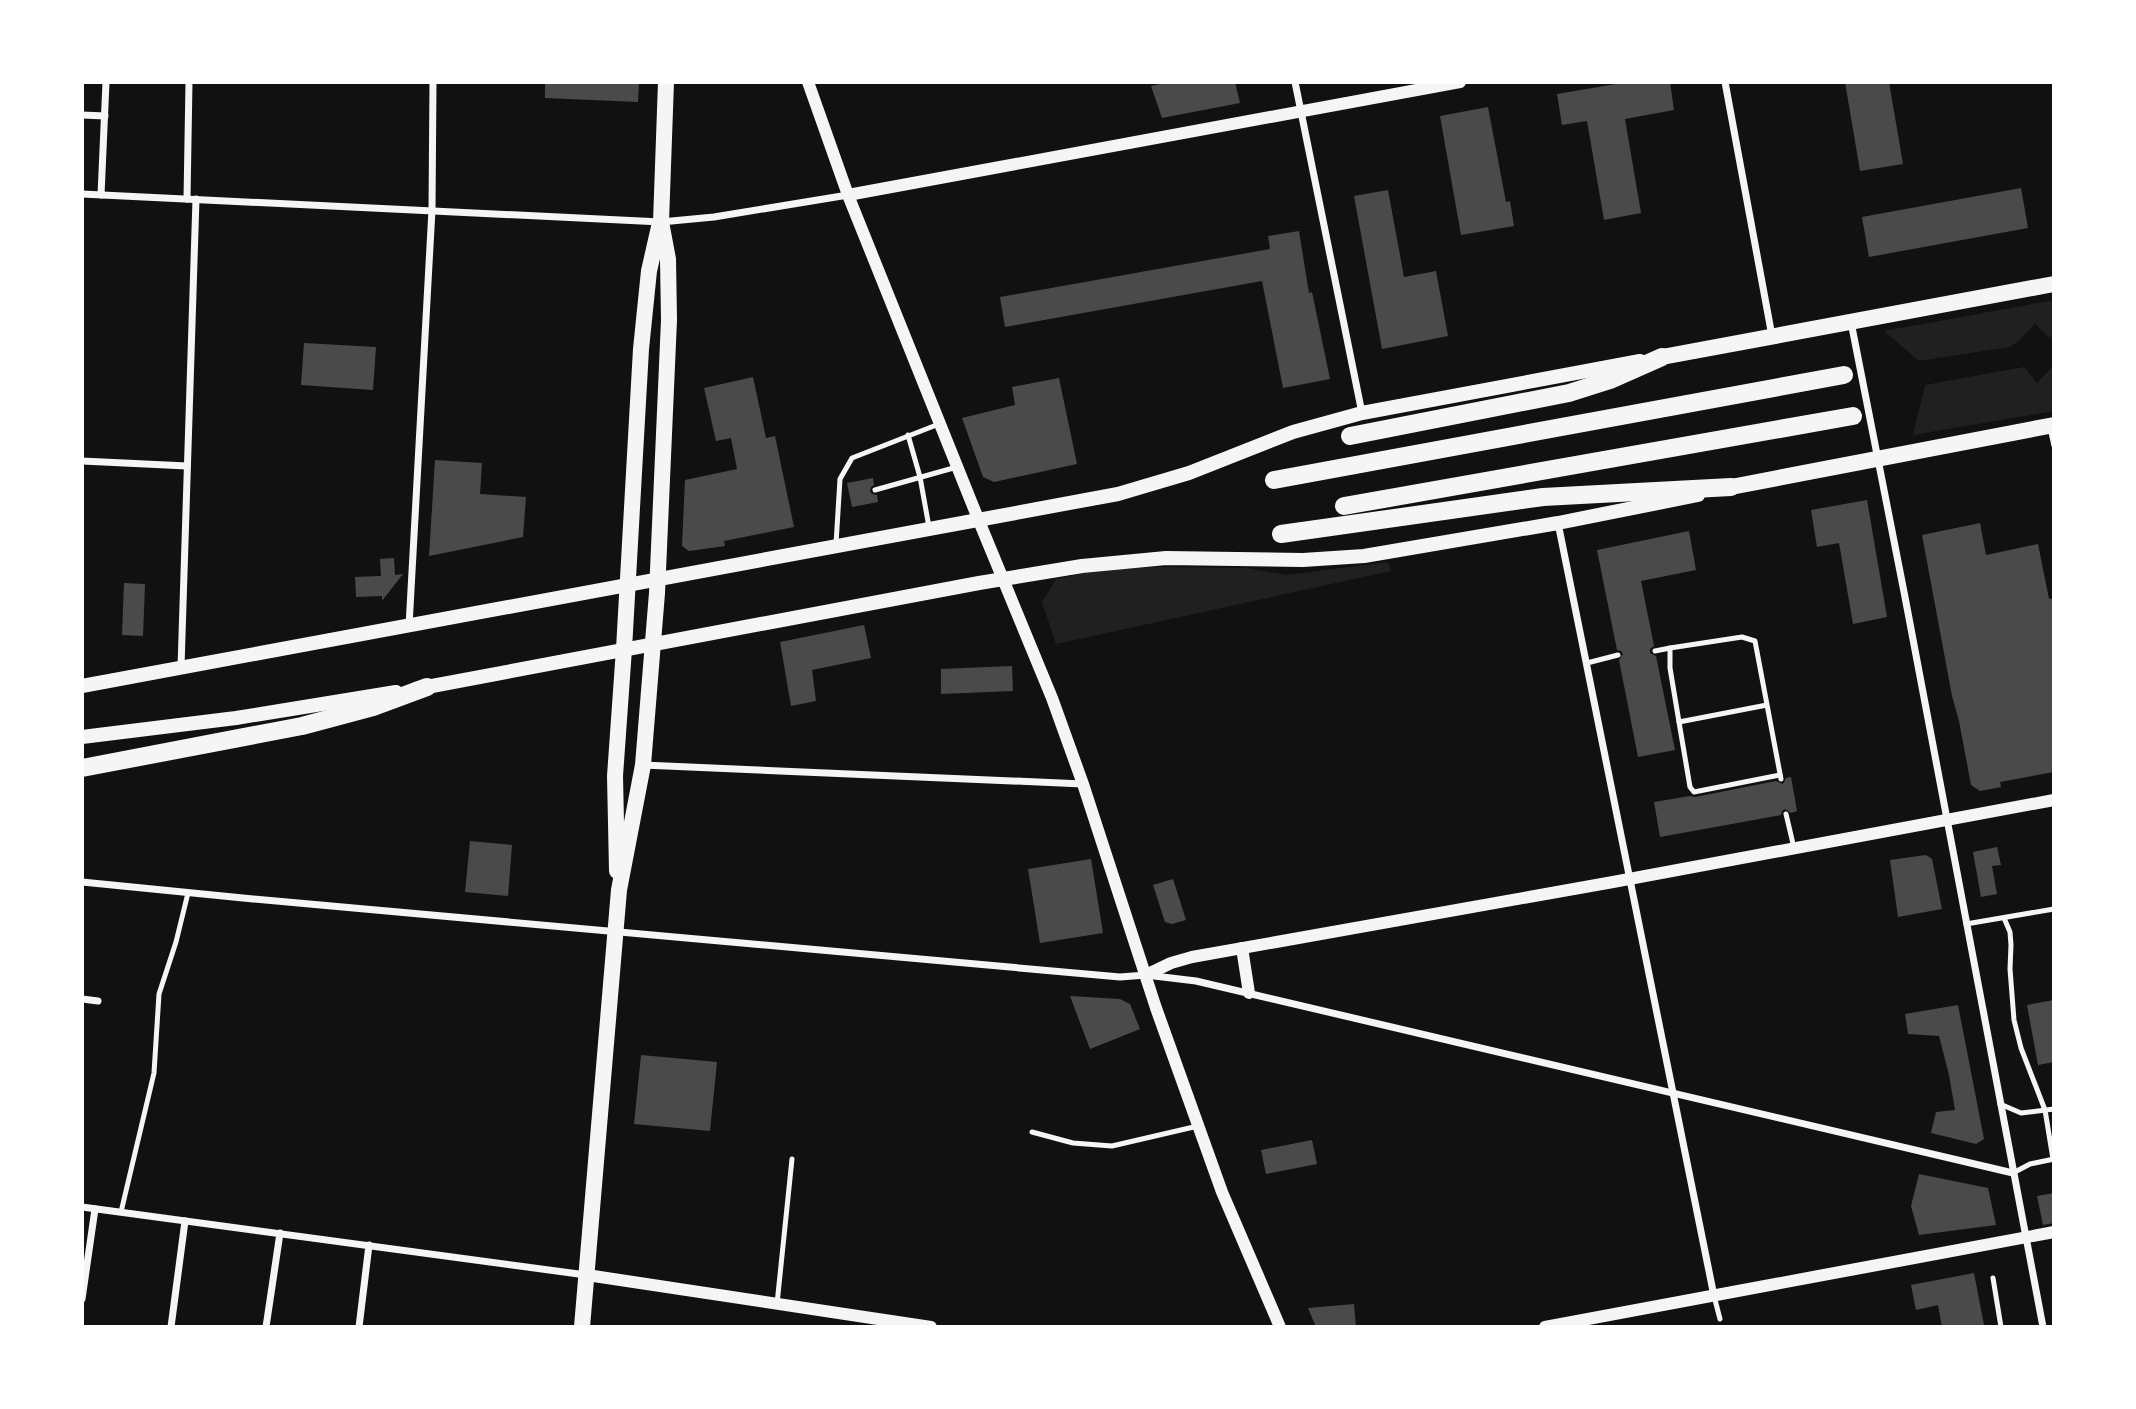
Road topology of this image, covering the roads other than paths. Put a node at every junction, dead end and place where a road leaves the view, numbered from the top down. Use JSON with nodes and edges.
{"nodes":[{"id":1,"x":106,"y":82,"type":"edge"},
{"id":2,"x":189,"y":82,"type":"edge"},
{"id":3,"x":433,"y":82,"type":"edge"},
{"id":4,"x":666,"y":82,"type":"edge"},
{"id":5,"x":808,"y":82,"type":"edge"},
{"id":6,"x":1295,"y":82,"type":"edge"},
{"id":7,"x":1460,"y":82,"type":"edge"},
{"id":8,"x":1725,"y":82,"type":"edge"},
{"id":9,"x":1430,"y":85,"type":"edge"},
{"id":10,"x":1301,"y":111,"type":"junction"},
{"id":11,"x":82,"y":115,"type":"edge"},
{"id":12,"x":105,"y":116,"type":"junction"},
{"id":13,"x":82,"y":194,"type":"edge"},
{"id":14,"x":101,"y":195,"type":"junction"},
{"id":15,"x":848,"y":195,"type":"junction"},
{"id":16,"x":187,"y":199,"type":"junction"},
{"id":17,"x":196,"y":199,"type":"junction"},
{"id":18,"x":432,"y":210,"type":"junction"},
{"id":19,"x":661,"y":222,"type":"junction"},
{"id":20,"x":2054,"y":284,"type":"edge"},
{"id":21,"x":1850,"y":322,"type":"junction"},
{"id":22,"x":1773,"y":336,"type":"junction"},
{"id":23,"x":1662,"y":357,"type":"junction"},
{"id":24,"x":1844,"y":375,"type":"dead end"},
{"id":25,"x":1362,"y":413,"type":"junction"},
{"id":26,"x":1853,"y":416,"type":"dead end"},
{"id":27,"x":939,"y":423,"type":"junction"},
{"id":28,"x":2052,"y":425,"type":"edge"},
{"id":29,"x":908,"y":435,"type":"junction"},
{"id":30,"x":1350,"y":436,"type":"dead end"},
{"id":31,"x":2054,"y":446,"type":"edge"},
{"id":32,"x":1877,"y":458,"type":"junction"},
{"id":33,"x":82,"y":461,"type":"edge"},
{"id":34,"x":187,"y":466,"type":"junction"},
{"id":35,"x":957,"y":467,"type":"junction"},
{"id":36,"x":920,"y":477,"type":"junction"},
{"id":37,"x":1274,"y":480,"type":"dead end"},
{"id":38,"x":1731,"y":487,"type":"junction"},
{"id":39,"x":876,"y":490,"type":"dead end"},
{"id":40,"x":850,"y":498,"type":"dead end"},
{"id":41,"x":840,"y":502,"type":"junction"},
{"id":42,"x":1344,"y":506,"type":"dead end"},
{"id":43,"x":979,"y":521,"type":"junction"},
{"id":44,"x":1558,"y":523,"type":"junction"},
{"id":45,"x":930,"y":530,"type":"junction"},
{"id":46,"x":1281,"y":534,"type":"dead end"},
{"id":47,"x":835,"y":547,"type":"junction"},
{"id":48,"x":658,"y":578,"type":"junction"},
{"id":49,"x":1003,"y":578,"type":"junction"},
{"id":50,"x":628,"y":584,"type":"junction"},
{"id":51,"x":409,"y":626,"type":"junction"},
{"id":52,"x":653,"y":643,"type":"junction"},
{"id":53,"x":624,"y":649,"type":"junction"},
{"id":54,"x":1670,"y":649,"type":"junction"},
{"id":55,"x":1655,"y":651,"type":"dead end"},
{"id":56,"x":1618,"y":655,"type":"dead end"},
{"id":57,"x":1587,"y":663,"type":"junction"},
{"id":58,"x":180,"y":667,"type":"junction"},
{"id":59,"x":82,"y":686,"type":"edge"},
{"id":60,"x":427,"y":687,"type":"junction"},
{"id":61,"x":1767,"y":705,"type":"junction"},
{"id":62,"x":1679,"y":722,"type":"junction"},
{"id":63,"x":82,"y":737,"type":"edge"},
{"id":64,"x":643,"y":765,"type":"junction"},
{"id":65,"x":82,"y":768,"type":"edge"},
{"id":66,"x":1083,"y":784,"type":"junction"},
{"id":67,"x":2054,"y":800,"type":"edge"},
{"id":68,"x":1786,"y":814,"type":"dead end"},
{"id":69,"x":1946,"y":820,"type":"junction"},
{"id":70,"x":1794,"y":848,"type":"junction"},
{"id":71,"x":1630,"y":879,"type":"junction"},
{"id":72,"x":82,"y":882,"type":"edge"},
{"id":73,"x":619,"y":890,"type":"junction"},
{"id":74,"x":188,"y":892,"type":"junction"},
{"id":75,"x":2054,"y":909,"type":"edge"},
{"id":76,"x":2004,"y":918,"type":"junction"},
{"id":77,"x":1966,"y":924,"type":"junction"},
{"id":78,"x":616,"y":932,"type":"junction"},
{"id":79,"x":1242,"y":948,"type":"junction"},
{"id":80,"x":1146,"y":975,"type":"junction"},
{"id":81,"x":1249,"y":993,"type":"junction"},
{"id":82,"x":82,"y":999,"type":"edge"},
{"id":83,"x":98,"y":1001,"type":"dead end"},
{"id":84,"x":1673,"y":1093,"type":"junction"},
{"id":85,"x":2000,"y":1104,"type":"junction"},
{"id":86,"x":2054,"y":1109,"type":"edge"},
{"id":87,"x":2045,"y":1110,"type":"junction"},
{"id":88,"x":1198,"y":1126,"type":"junction"},
{"id":89,"x":1032,"y":1132,"type":"dead end"},
{"id":90,"x":793,"y":1159,"type":"dead end"},
{"id":91,"x":2053,"y":1159,"type":"edge"},
{"id":92,"x":2013,"y":1173,"type":"junction"},
{"id":93,"x":82,"y":1207,"type":"edge"},
{"id":94,"x":95,"y":1209,"type":"junction"},
{"id":95,"x":121,"y":1212,"type":"junction"},
{"id":96,"x":184,"y":1221,"type":"junction"},
{"id":97,"x":2054,"y":1232,"type":"edge"},
{"id":98,"x":280,"y":1233,"type":"junction"},
{"id":99,"x":2026,"y":1238,"type":"junction"},
{"id":100,"x":369,"y":1245,"type":"junction"},
{"id":101,"x":587,"y":1275,"type":"junction"},
{"id":102,"x":1993,"y":1278,"type":"dead end"},
{"id":103,"x":1714,"y":1296,"type":"junction"},
{"id":104,"x":82,"y":1299,"type":"edge"},
{"id":105,"x":777,"y":1304,"type":"junction"},
{"id":106,"x":1720,"y":1319,"type":"dead end"},
{"id":107,"x":170,"y":1327,"type":"edge"},
{"id":108,"x":267,"y":1327,"type":"edge"},
{"id":109,"x":359,"y":1327,"type":"edge"},
{"id":110,"x":582,"y":1327,"type":"edge"},
{"id":111,"x":931,"y":1327,"type":"edge"},
{"id":112,"x":1280,"y":1327,"type":"edge"},
{"id":113,"x":1545,"y":1327,"type":"edge"},
{"id":114,"x":2001,"y":1327,"type":"edge"},
{"id":115,"x":2043,"y":1327,"type":"edge"}],
"edges":[{"from":1,"to":12,"type":"street"},
{"from":2,"to":16,"type":"street"},
{"from":3,"to":18,"type":"street"},
{"from":4,"to":19,"type":"main road"},
{"from":5,"to":15,"type":"street"},
{"from":6,"to":10,"type":"street"},
{"from":7,"to":9,"type":"street"},
{"from":8,"to":22,"type":"street"},
{"from":9,"to":10,"type":"street"},
{"from":10,"to":15,"type":"street"},
{"from":10,"to":25,"type":"street"},
{"from":11,"to":12,"type":"street"},
{"from":12,"to":14,"type":"street"},
{"from":13,"to":14,"type":"street"},
{"from":14,"to":16,"type":"street"},
{"from":15,"to":19,"type":"street"},
{"from":15,"to":27,"type":"street"},
{"from":16,"to":17,"type":"street"},
{"from":17,"to":18,"type":"street"},
{"from":17,"to":34,"type":"street"},
{"from":18,"to":19,"type":"street"},
{"from":18,"to":51,"type":"street"},
{"from":19,"to":48,"type":"main road"},
{"from":19,"to":50,"type":"main road"},
{"from":20,"to":21,"type":"main road"},
{"from":21,"to":22,"type":"main road"},
{"from":21,"to":32,"type":"street"},
{"from":22,"to":23,"type":"main road"},
{"from":23,"to":25,"type":"main road"},
{"from":23,"to":30,"type":"highway"},
{"from":24,"to":37,"type":"highway"},
{"from":25,"to":43,"type":"main road"},
{"from":26,"to":42,"type":"highway"},
{"from":27,"to":29,"type":"lane"},
{"from":27,"to":35,"type":"street"},
{"from":28,"to":31,"type":"lane"},
{"from":28,"to":32,"type":"main road"},
{"from":29,"to":36,"type":"lane"},
{"from":29,"to":41,"type":"lane"},
{"from":32,"to":38,"type":"main road"},
{"from":32,"to":69,"type":"street"},
{"from":33,"to":34,"type":"street"},
{"from":34,"to":58,"type":"street"},
{"from":35,"to":36,"type":"lane"},
{"from":35,"to":43,"type":"street"},
{"from":36,"to":39,"type":"lane"},
{"from":36,"to":45,"type":"lane"},
{"from":38,"to":44,"type":"main road"},
{"from":38,"to":46,"type":"highway"},
{"from":40,"to":41,"type":"lane"},
{"from":41,"to":47,"type":"lane"},
{"from":43,"to":45,"type":"main road"},
{"from":43,"to":49,"type":"street"},
{"from":44,"to":49,"type":"main road"},
{"from":44,"to":57,"type":"street"},
{"from":45,"to":47,"type":"main road"},
{"from":47,"to":48,"type":"main road"},
{"from":48,"to":50,"type":"main road"},
{"from":48,"to":52,"type":"main road"},
{"from":49,"to":52,"type":"main road"},
{"from":49,"to":66,"type":"street"},
{"from":50,"to":51,"type":"main road"},
{"from":50,"to":53,"type":"main road"},
{"from":51,"to":58,"type":"main road"},
{"from":52,"to":53,"type":"main road"},
{"from":52,"to":64,"type":"main road"},
{"from":53,"to":60,"type":"main road"},
{"from":53,"to":73,"type":"main road"},
{"from":54,"to":55,"type":"lane"},
{"from":54,"to":61,"type":"lane"},
{"from":54,"to":62,"type":"lane"},
{"from":56,"to":57,"type":"lane"},
{"from":57,"to":71,"type":"street"},
{"from":58,"to":59,"type":"main road"},
{"from":60,"to":63,"type":"main road"},
{"from":60,"to":65,"type":"highway"},
{"from":61,"to":62,"type":"lane"},
{"from":61,"to":62,"type":"lane"},
{"from":64,"to":66,"type":"street"},
{"from":64,"to":73,"type":"main road"},
{"from":66,"to":80,"type":"street"},
{"from":67,"to":69,"type":"street"},
{"from":68,"to":70,"type":"lane"},
{"from":69,"to":70,"type":"street"},
{"from":69,"to":77,"type":"street"},
{"from":70,"to":71,"type":"street"},
{"from":71,"to":79,"type":"street"},
{"from":71,"to":84,"type":"street"},
{"from":72,"to":74,"type":"street"},
{"from":73,"to":78,"type":"main road"},
{"from":74,"to":78,"type":"street"},
{"from":74,"to":95,"type":"lane"},
{"from":75,"to":76,"type":"lane"},
{"from":76,"to":77,"type":"lane"},
{"from":76,"to":87,"type":"lane"},
{"from":77,"to":85,"type":"street"},
{"from":78,"to":80,"type":"street"},
{"from":78,"to":101,"type":"main road"},
{"from":79,"to":80,"type":"street"},
{"from":79,"to":81,"type":"street"},
{"from":80,"to":81,"type":"street"},
{"from":80,"to":88,"type":"street"},
{"from":81,"to":84,"type":"street"},
{"from":82,"to":83,"type":"street"},
{"from":84,"to":92,"type":"street"},
{"from":84,"to":103,"type":"street"},
{"from":85,"to":87,"type":"lane"},
{"from":85,"to":92,"type":"street"},
{"from":86,"to":87,"type":"lane"},
{"from":87,"to":91,"type":"lane"},
{"from":88,"to":89,"type":"lane"},
{"from":88,"to":112,"type":"street"},
{"from":90,"to":105,"type":"lane"},
{"from":91,"to":92,"type":"lane"},
{"from":92,"to":99,"type":"street"},
{"from":93,"to":94,"type":"street"},
{"from":94,"to":95,"type":"street"},
{"from":94,"to":104,"type":"street"},
{"from":95,"to":96,"type":"street"},
{"from":96,"to":98,"type":"street"},
{"from":96,"to":107,"type":"street"},
{"from":97,"to":99,"type":"street"},
{"from":98,"to":100,"type":"street"},
{"from":98,"to":108,"type":"street"},
{"from":99,"to":103,"type":"street"},
{"from":99,"to":115,"type":"street"},
{"from":100,"to":101,"type":"street"},
{"from":100,"to":109,"type":"street"},
{"from":101,"to":105,"type":"street"},
{"from":101,"to":110,"type":"main road"},
{"from":102,"to":114,"type":"lane"},
{"from":103,"to":106,"type":"lane"},
{"from":103,"to":113,"type":"street"},
{"from":105,"to":111,"type":"street"}]}
